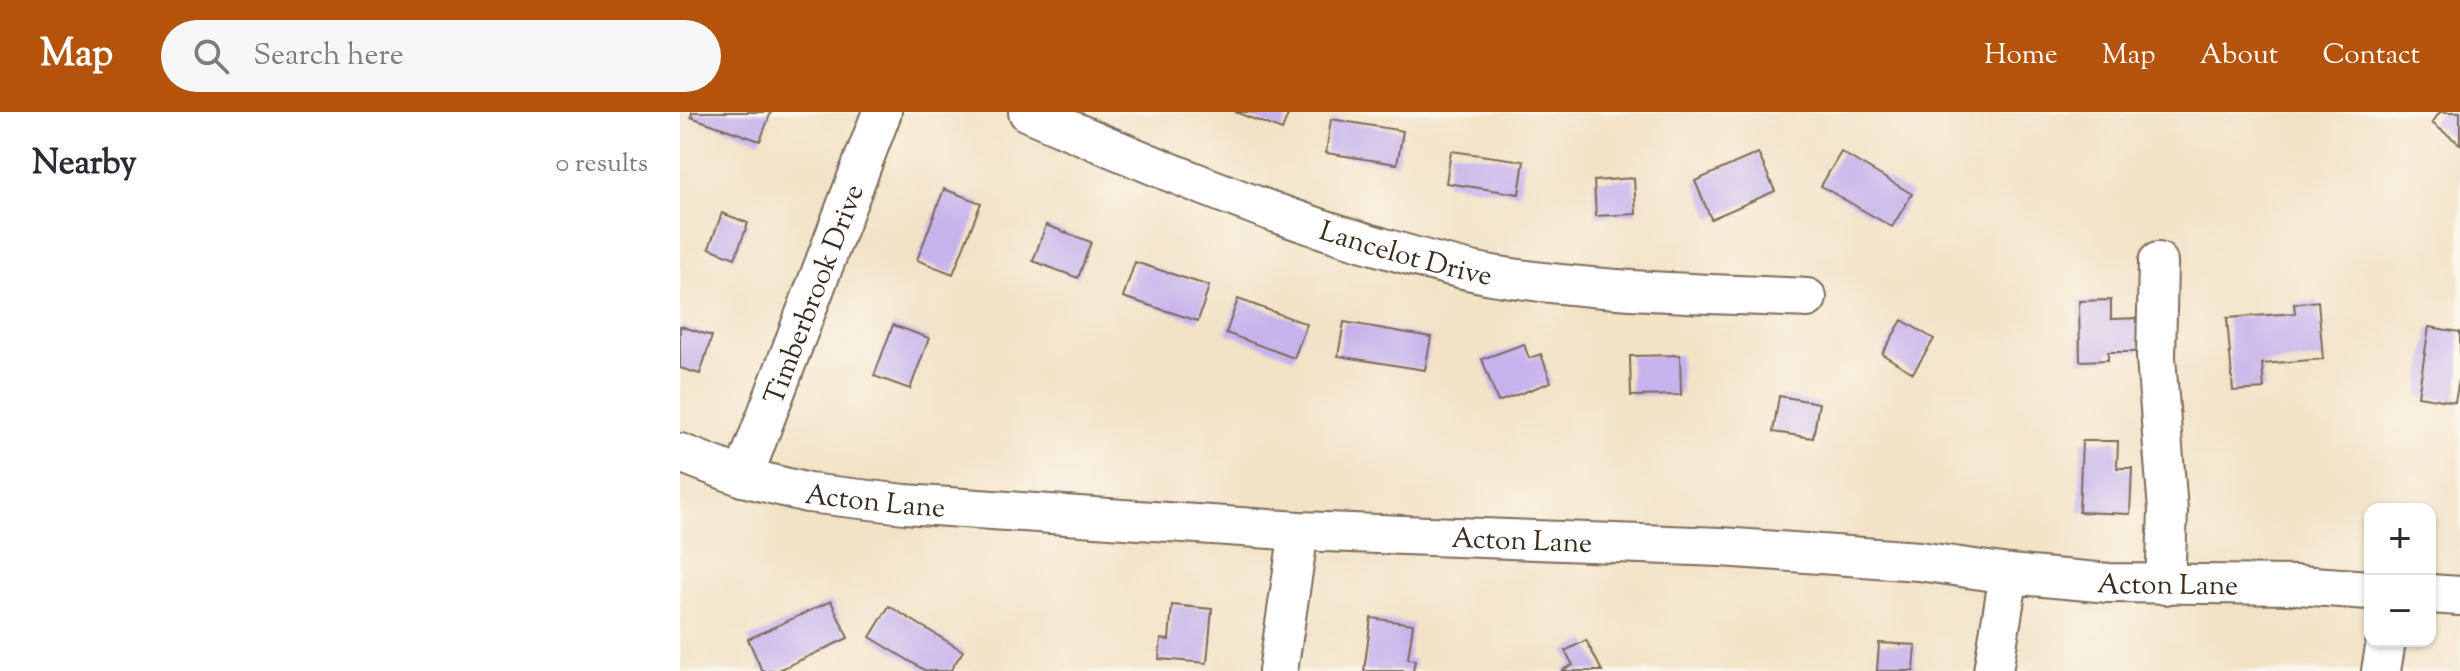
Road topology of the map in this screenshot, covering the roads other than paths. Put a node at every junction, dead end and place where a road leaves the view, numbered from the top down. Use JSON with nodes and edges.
{"nodes":[{"id":1,"x":882,"y":112,"type":"edge"},
{"id":2,"x":1028,"y":112,"type":"edge"},
{"id":3,"x":2158,"y":262,"type":"dead end"},
{"id":4,"x":1807,"y":298,"type":"dead end"},
{"id":5,"x":680,"y":453,"type":"edge"},
{"id":6,"x":743,"y":477,"type":"junction"},
{"id":7,"x":1299,"y":531,"type":"junction"},
{"id":8,"x":2009,"y":574,"type":"junction"},
{"id":9,"x":2165,"y":585,"type":"junction"},
{"id":10,"x":2364,"y":590,"type":"edge"},
{"id":11,"x":2436,"y":594,"type":"edge"},
{"id":12,"x":2460,"y":596,"type":"edge"},
{"id":13,"x":2385,"y":647,"type":"edge"},
{"id":14,"x":1278,"y":671,"type":"edge"},
{"id":15,"x":1993,"y":671,"type":"edge"},
{"id":16,"x":2381,"y":671,"type":"edge"}],
"edges":[{"from":1,"to":6,"type":"street","name":"Timberbrook Drive"},
{"from":2,"to":4,"type":"street","name":"Lancelot Drive"},
{"from":3,"to":9,"type":"street"},
{"from":5,"to":6,"type":"street","name":"Acton Lane"},
{"from":6,"to":7,"type":"street","name":"Acton Lane"},
{"from":7,"to":8,"type":"street","name":"Acton Lane"},
{"from":7,"to":14,"type":"street"},
{"from":8,"to":9,"type":"street","name":"Acton Lane"},
{"from":8,"to":15,"type":"street"},
{"from":9,"to":10,"type":"street","name":"Acton Lane"},
{"from":11,"to":12,"type":"street"},
{"from":13,"to":16,"type":"street"}]}
